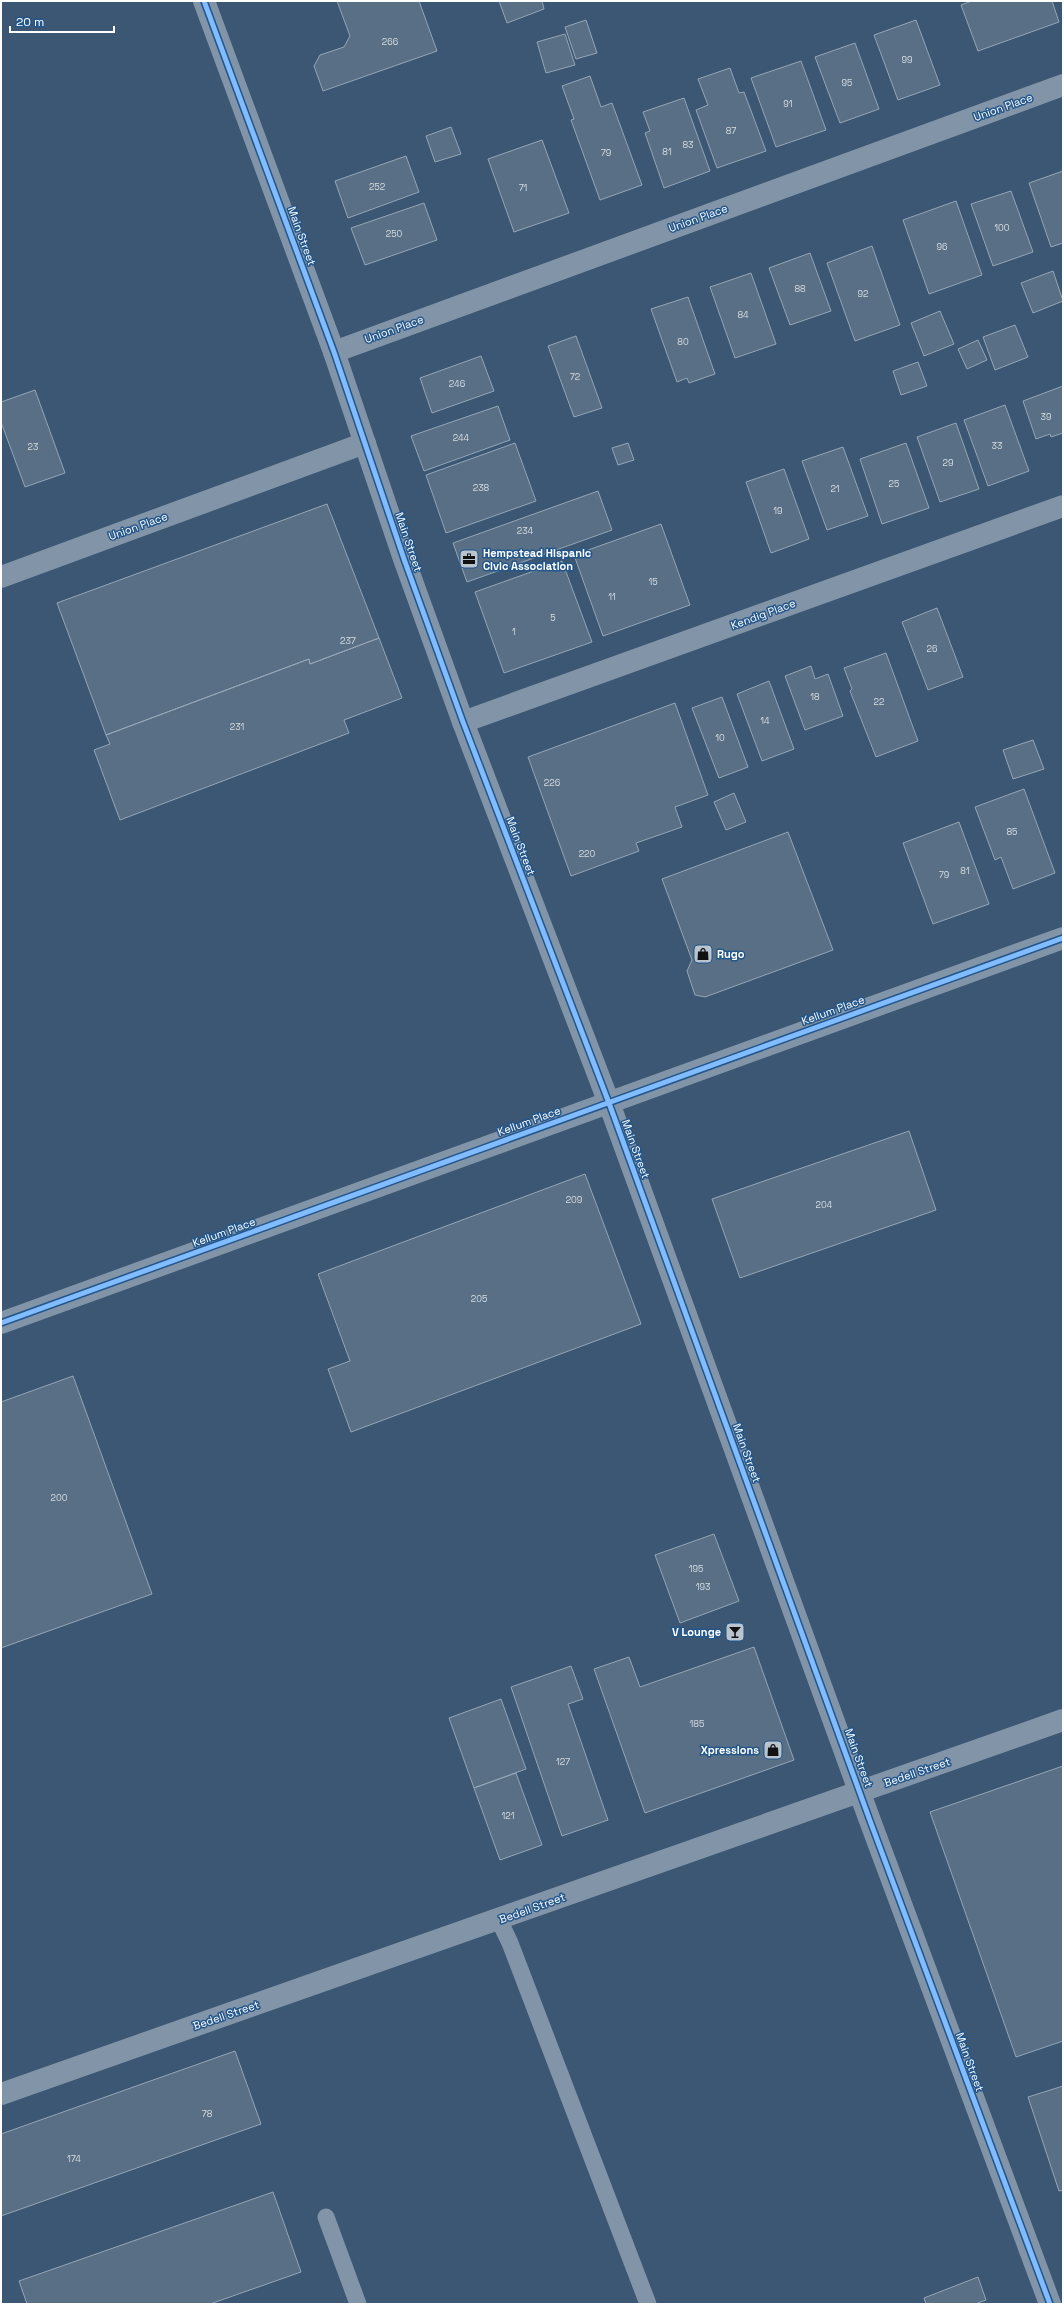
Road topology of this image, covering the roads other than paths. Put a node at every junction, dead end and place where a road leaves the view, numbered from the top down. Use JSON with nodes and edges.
{"nodes":[{"id":1,"x":204,"y":1,"type":"edge"},
{"id":2,"x":1063,"y":84,"type":"edge"},
{"id":3,"x":334,"y":352,"type":"junction"},
{"id":4,"x":365,"y":443,"type":"junction"},
{"id":5,"x":1063,"y":506,"type":"edge"},
{"id":6,"x":1,"y":577,"type":"edge"},
{"id":7,"x":464,"y":722,"type":"junction"},
{"id":8,"x":1063,"y":938,"type":"edge"},
{"id":9,"x":609,"y":1103,"type":"junction"},
{"id":10,"x":1,"y":1323,"type":"edge"},
{"id":11,"x":1063,"y":1720,"type":"edge"},
{"id":12,"x":861,"y":1791,"type":"junction"},
{"id":13,"x":499,"y":1920,"type":"junction"},
{"id":14,"x":1,"y":2094,"type":"edge"},
{"id":15,"x":326,"y":2217,"type":"dead end"},
{"id":16,"x":358,"y":2304,"type":"edge"},
{"id":17,"x":648,"y":2304,"type":"edge"},
{"id":18,"x":1050,"y":2304,"type":"edge"}],
"edges":[{"from":1,"to":3,"type":"street","name":"Main Street"},
{"from":2,"to":3,"type":"street","name":"Union Place"},
{"from":3,"to":4,"type":"street","name":"Main Street"},
{"from":4,"to":6,"type":"street","name":"Union Place"},
{"from":4,"to":7,"type":"street","name":"Main Street"},
{"from":5,"to":7,"type":"street","name":"Kendig Place"},
{"from":7,"to":9,"type":"street","name":"Main Street"},
{"from":8,"to":9,"type":"street","name":"Kellum Place"},
{"from":9,"to":10,"type":"street","name":"Kellum Place"},
{"from":9,"to":12,"type":"street","name":"Main Street"},
{"from":11,"to":12,"type":"street","name":"Bedell Street"},
{"from":12,"to":13,"type":"street","name":"Bedell Street"},
{"from":12,"to":18,"type":"street","name":"Main Street"},
{"from":13,"to":14,"type":"street","name":"Bedell Street"},
{"from":13,"to":17,"type":"lane"},
{"from":15,"to":16,"type":"lane"}]}
